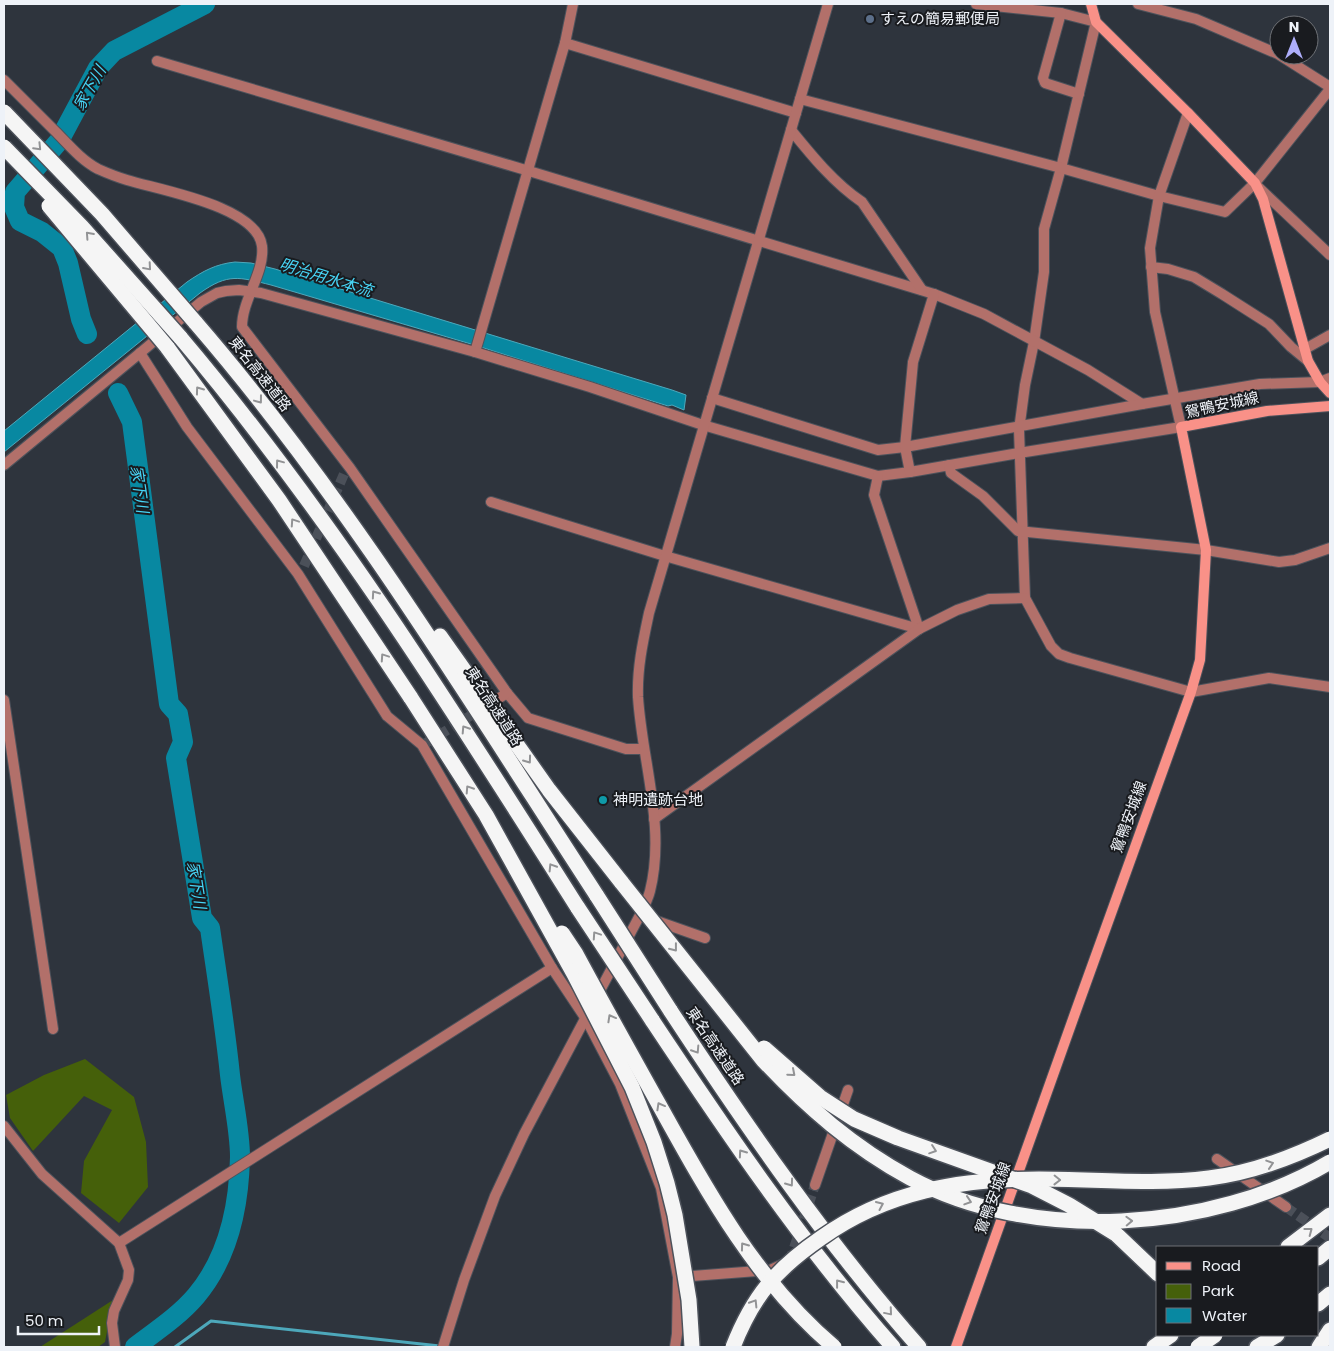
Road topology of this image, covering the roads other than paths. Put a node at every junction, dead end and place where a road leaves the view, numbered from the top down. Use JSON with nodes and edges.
{"nodes":[{"id":1,"x":573,"y":4,"type":"edge"},
{"id":2,"x":828,"y":4,"type":"edge"},
{"id":3,"x":976,"y":4,"type":"edge"},
{"id":4,"x":1091,"y":4,"type":"edge"},
{"id":5,"x":1138,"y":4,"type":"edge"},
{"id":6,"x":1061,"y":13,"type":"junction"},
{"id":7,"x":1096,"y":22,"type":"junction"},
{"id":8,"x":565,"y":43,"type":"junction"},
{"id":9,"x":157,"y":61,"type":"dead end"},
{"id":10,"x":4,"y":80,"type":"edge"},
{"id":11,"x":1330,"y":88,"type":"edge"},
{"id":12,"x":1078,"y":94,"type":"junction"},
{"id":13,"x":800,"y":99,"type":"junction"},
{"id":14,"x":4,"y":112,"type":"edge"},
{"id":15,"x":796,"y":113,"type":"junction"},
{"id":16,"x":1188,"y":113,"type":"junction"},
{"id":17,"x":791,"y":130,"type":"junction"},
{"id":18,"x":4,"y":147,"type":"edge"},
{"id":19,"x":4,"y":151,"type":"edge"},
{"id":20,"x":1061,"y":168,"type":"junction"},
{"id":21,"x":529,"y":171,"type":"junction"},
{"id":22,"x":1255,"y":183,"type":"junction"},
{"id":23,"x":1158,"y":196,"type":"junction"},
{"id":24,"x":759,"y":241,"type":"junction"},
{"id":25,"x":1330,"y":255,"type":"edge"},
{"id":26,"x":1151,"y":267,"type":"junction"},
{"id":27,"x":252,"y":288,"type":"junction"},
{"id":28,"x":922,"y":290,"type":"junction"},
{"id":29,"x":934,"y":294,"type":"junction"},
{"id":30,"x":1330,"y":335,"type":"edge"},
{"id":31,"x":1034,"y":342,"type":"junction"},
{"id":32,"x":1305,"y":349,"type":"junction"},
{"id":33,"x":475,"y":352,"type":"junction"},
{"id":34,"x":140,"y":353,"type":"junction"},
{"id":35,"x":1308,"y":361,"type":"junction"},
{"id":36,"x":1326,"y":384,"type":"edge"},
{"id":37,"x":711,"y":400,"type":"junction"},
{"id":38,"x":1174,"y":401,"type":"junction"},
{"id":39,"x":1142,"y":404,"type":"junction"},
{"id":40,"x":1330,"y":406,"type":"edge"},
{"id":41,"x":704,"y":423,"type":"junction"},
{"id":42,"x":1180,"y":424,"type":"junction"},
{"id":43,"x":1020,"y":428,"type":"junction"},
{"id":44,"x":290,"y":440,"type":"junction"},
{"id":45,"x":905,"y":447,"type":"junction"},
{"id":46,"x":1020,"y":451,"type":"junction"},
{"id":47,"x":4,"y":465,"type":"edge"},
{"id":48,"x":949,"y":466,"type":"junction"},
{"id":49,"x":910,"y":472,"type":"junction"},
{"id":50,"x":878,"y":476,"type":"junction"},
{"id":51,"x":491,"y":502,"type":"dead end"},
{"id":52,"x":1024,"y":531,"type":"junction"},
{"id":53,"x":1330,"y":548,"type":"edge"},
{"id":54,"x":1206,"y":550,"type":"junction"},
{"id":55,"x":665,"y":556,"type":"junction"},
{"id":56,"x":1025,"y":598,"type":"junction"},
{"id":57,"x":919,"y":629,"type":"junction"},
{"id":58,"x":1330,"y":687,"type":"edge"},
{"id":59,"x":1192,"y":692,"type":"junction"},
{"id":60,"x":507,"y":693,"type":"junction"},
{"id":61,"x":4,"y":700,"type":"edge"},
{"id":62,"x":493,"y":702,"type":"tunnel mouth"},
{"id":63,"x":644,"y":749,"type":"junction"},
{"id":64,"x":486,"y":815,"type":"junction"},
{"id":65,"x":654,"y":819,"type":"junction"},
{"id":66,"x":640,"y":915,"type":"junction"},
{"id":67,"x":705,"y":938,"type":"dead end"},
{"id":68,"x":552,"y":968,"type":"junction"},
{"id":69,"x":707,"y":990,"type":"junction"},
{"id":70,"x":586,"y":1019,"type":"junction"},
{"id":71,"x":53,"y":1030,"type":"dead end"},
{"id":72,"x":848,"y":1090,"type":"dead end"},
{"id":73,"x":4,"y":1126,"type":"edge"},
{"id":74,"x":1330,"y":1139,"type":"edge"},
{"id":75,"x":1217,"y":1159,"type":"dead end"},
{"id":76,"x":1330,"y":1162,"type":"edge"},
{"id":77,"x":816,"y":1185,"type":"tunnel mouth"},
{"id":78,"x":1286,"y":1207,"type":"tunnel mouth"},
{"id":79,"x":1330,"y":1215,"type":"edge"},
{"id":80,"x":119,"y":1243,"type":"junction"},
{"id":81,"x":1289,"y":1246,"type":"edge"},
{"id":82,"x":1330,"y":1248,"type":"edge"},
{"id":83,"x":1319,"y":1257,"type":"edge"},
{"id":84,"x":783,"y":1264,"type":"dead end"},
{"id":85,"x":1156,"y":1272,"type":"edge"},
{"id":86,"x":678,"y":1278,"type":"junction"},
{"id":87,"x":1330,"y":1294,"type":"edge"},
{"id":88,"x":1319,"y":1303,"type":"edge"},
{"id":89,"x":1330,"y":1324,"type":"edge"},
{"id":90,"x":1330,"y":1330,"type":"edge"},
{"id":91,"x":1170,"y":1336,"type":"edge"},
{"id":92,"x":1205,"y":1336,"type":"edge"},
{"id":93,"x":1214,"y":1336,"type":"edge"},
{"id":94,"x":1275,"y":1336,"type":"edge"},
{"id":95,"x":115,"y":1347,"type":"edge"},
{"id":96,"x":443,"y":1347,"type":"edge"},
{"id":97,"x":675,"y":1347,"type":"edge"},
{"id":98,"x":692,"y":1347,"type":"edge"},
{"id":99,"x":733,"y":1347,"type":"edge"},
{"id":100,"x":834,"y":1347,"type":"edge"},
{"id":101,"x":893,"y":1347,"type":"edge"},
{"id":102,"x":919,"y":1347,"type":"edge"},
{"id":103,"x":956,"y":1347,"type":"edge"},
{"id":104,"x":1154,"y":1347,"type":"edge"},
{"id":105,"x":1198,"y":1347,"type":"edge"},
{"id":106,"x":1212,"y":1347,"type":"edge"},
{"id":107,"x":1258,"y":1347,"type":"edge"},
{"id":108,"x":1315,"y":1347,"type":"edge"},
{"id":109,"x":1319,"y":1347,"type":"edge"}],
"edges":[{"from":1,"to":8,"type":"street"},
{"from":2,"to":13,"type":"street"},
{"from":3,"to":6,"type":"street"},
{"from":4,"to":7,"type":"main road"},
{"from":5,"to":11,"type":"street"},
{"from":6,"to":7,"type":"street"},
{"from":6,"to":12,"type":"street"},
{"from":7,"to":12,"type":"street"},
{"from":7,"to":16,"type":"main road"},
{"from":8,"to":15,"type":"street"},
{"from":8,"to":21,"type":"street"},
{"from":9,"to":21,"type":"street"},
{"from":10,"to":27,"type":"street"},
{"from":11,"to":22,"type":"street"},
{"from":12,"to":20,"type":"street"},
{"from":13,"to":15,"type":"street"},
{"from":13,"to":20,"type":"street"},
{"from":14,"to":44,"type":"highway","name":"東名高速道路","one_way":true,"bridge":true},
{"from":15,"to":17,"type":"street"},
{"from":16,"to":22,"type":"main road"},
{"from":16,"to":23,"type":"street"},
{"from":17,"to":24,"type":"street"},
{"from":17,"to":28,"type":"street"},
{"from":101,"to":18,"type":"highway","one_way":true,"bridge":true},
{"from":64,"to":19,"type":"highway","one_way":true,"bridge":true},
{"from":20,"to":23,"type":"street"},
{"from":20,"to":31,"type":"street"},
{"from":21,"to":24,"type":"street"},
{"from":21,"to":33,"type":"street"},
{"from":22,"to":23,"type":"street"},
{"from":22,"to":25,"type":"street"},
{"from":22,"to":32,"type":"main road"},
{"from":23,"to":26,"type":"street"},
{"from":24,"to":28,"type":"street"},
{"from":24,"to":37,"type":"street"},
{"from":26,"to":35,"type":"street"},
{"from":26,"to":38,"type":"street"},
{"from":27,"to":33,"type":"street"},
{"from":27,"to":34,"type":"street"},
{"from":27,"to":60,"type":"street"},
{"from":28,"to":29,"type":"street"},
{"from":29,"to":31,"type":"street"},
{"from":29,"to":45,"type":"street"},
{"from":30,"to":32,"type":"street"},
{"from":31,"to":39,"type":"street"},
{"from":31,"to":43,"type":"street"},
{"from":32,"to":35,"type":"main road"},
{"from":33,"to":41,"type":"street"},
{"from":34,"to":47,"type":"street"},
{"from":34,"to":68,"type":"street"},
{"from":35,"to":36,"type":"main road"},
{"from":36,"to":38,"type":"street"},
{"from":37,"to":41,"type":"street"},
{"from":37,"to":45,"type":"street"},
{"from":38,"to":39,"type":"street"},
{"from":38,"to":42,"type":"street"},
{"from":39,"to":43,"type":"street"},
{"from":40,"to":42,"type":"main road","name":"鴛鴨安城線"},
{"from":41,"to":50,"type":"street"},
{"from":41,"to":55,"type":"street"},
{"from":42,"to":46,"type":"street"},
{"from":42,"to":54,"type":"main road","name":"鴛鴨安城線"},
{"from":43,"to":45,"type":"street"},
{"from":43,"to":46,"type":"street"},
{"from":44,"to":69,"type":"highway","one_way":true,"bridge":true},
{"from":44,"to":102,"type":"highway","name":"東名高速道路","one_way":true,"bridge":true},
{"from":45,"to":49,"type":"street"},
{"from":46,"to":48,"type":"street"},
{"from":46,"to":52,"type":"street"},
{"from":48,"to":49,"type":"street"},
{"from":48,"to":52,"type":"street"},
{"from":49,"to":50,"type":"street"},
{"from":50,"to":57,"type":"street"},
{"from":51,"to":55,"type":"street"},
{"from":52,"to":54,"type":"street"},
{"from":52,"to":56,"type":"street"},
{"from":53,"to":54,"type":"street"},
{"from":54,"to":59,"type":"main road","name":"鴛鴨安城線"},
{"from":55,"to":57,"type":"street"},
{"from":55,"to":63,"type":"street"},
{"from":56,"to":57,"type":"street"},
{"from":56,"to":59,"type":"street"},
{"from":57,"to":65,"type":"street"},
{"from":58,"to":59,"type":"street"},
{"from":59,"to":103,"type":"main road","name":"鴛鴨安城線"},
{"from":60,"to":62,"type":"street"},
{"from":60,"to":63,"type":"street"},
{"from":61,"to":71,"type":"street"},
{"from":63,"to":65,"type":"street"},
{"from":64,"to":98,"type":"highway","bridge":true},
{"from":100,"to":64,"type":"highway","one_way":true,"bridge":true},
{"from":65,"to":66,"type":"street"},
{"from":66,"to":67,"type":"street"},
{"from":66,"to":70,"type":"street"},
{"from":68,"to":70,"type":"street"},
{"from":68,"to":80,"type":"street"},
{"from":69,"to":76,"type":"highway","one_way":true,"bridge":true},
{"from":69,"to":85,"type":"highway","one_way":true,"bridge":true},
{"from":70,"to":86,"type":"street"},
{"from":70,"to":96,"type":"street"},
{"from":72,"to":77,"type":"street"},
{"from":73,"to":80,"type":"street"},
{"from":99,"to":74,"type":"highway","one_way":true,"bridge":true},
{"from":75,"to":78,"type":"street"},
{"from":81,"to":79,"type":"highway","one_way":true},
{"from":80,"to":95,"type":"street"},
{"from":82,"to":83,"type":"highway"},
{"from":84,"to":86,"type":"street"},
{"from":86,"to":97,"type":"street"},
{"from":87,"to":88,"type":"highway"},
{"from":89,"to":108,"type":"street"},
{"from":90,"to":109,"type":"highway"},
{"from":91,"to":104,"type":"highway"},
{"from":92,"to":106,"type":"highway"},
{"from":93,"to":105,"type":"highway","bridge":true},
{"from":94,"to":107,"type":"highway"}]}
